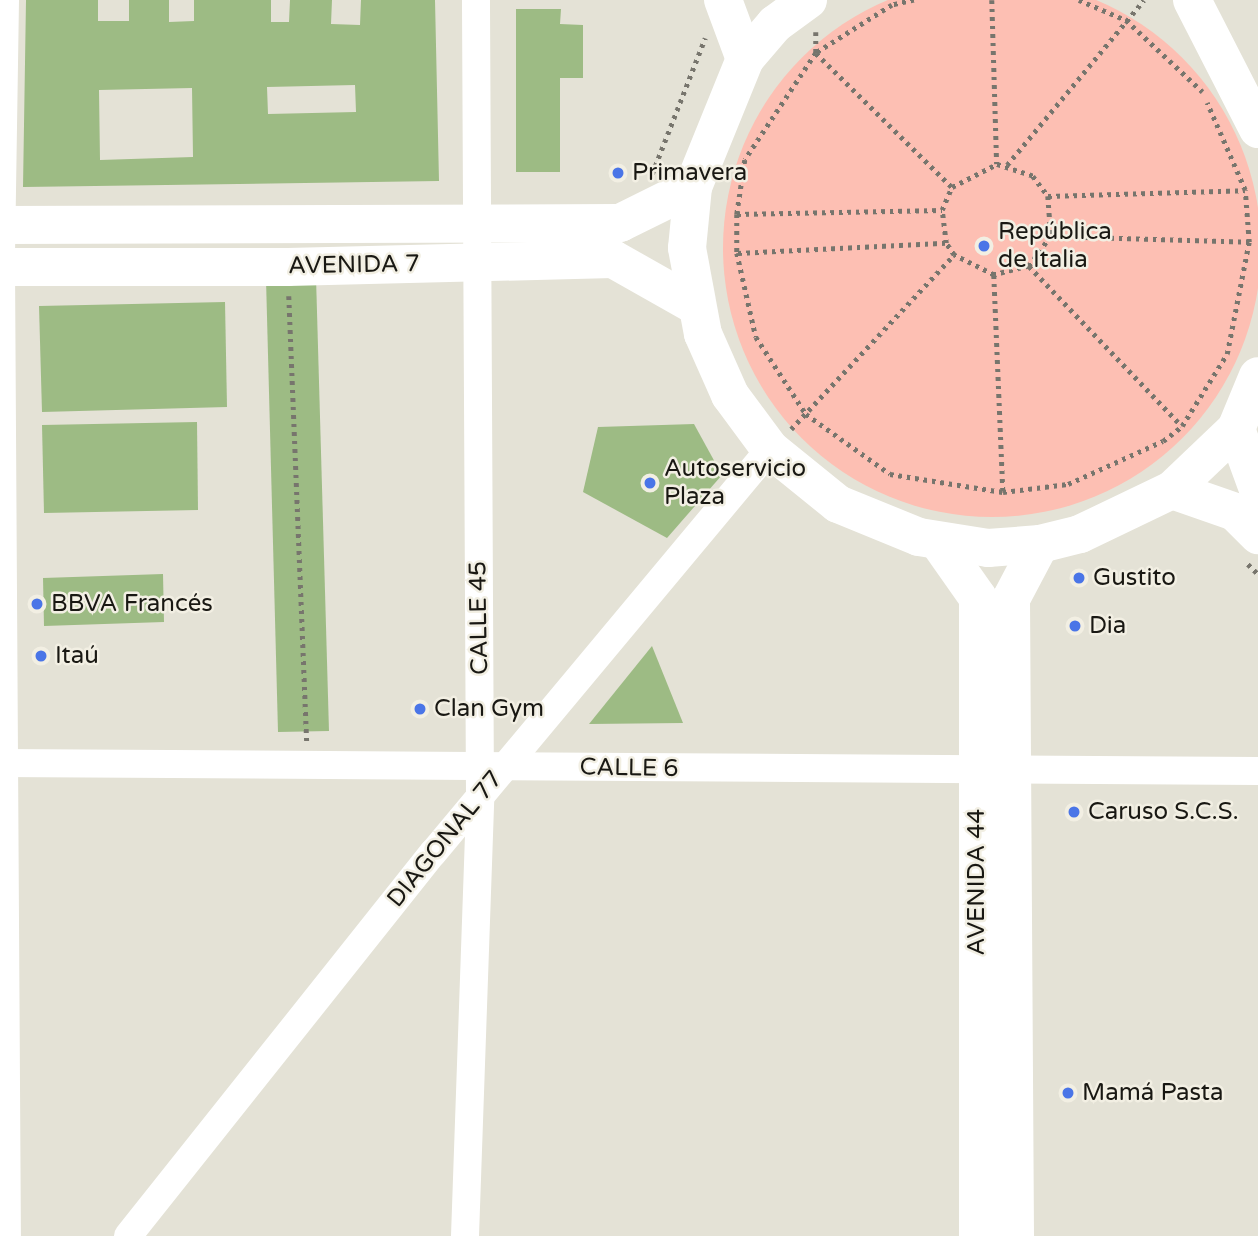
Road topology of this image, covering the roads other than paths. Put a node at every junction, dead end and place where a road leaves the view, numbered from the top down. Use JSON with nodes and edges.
{"nodes":[{"id":1,"x":5,"y":0,"type":"edge"},
{"id":2,"x":476,"y":0,"type":"edge"},
{"id":3,"x":1192,"y":0,"type":"edge"},
{"id":4,"x":812,"y":13,"type":"edge"},
{"id":5,"x":715,"y":16,"type":"edge"},
{"id":6,"x":745,"y":59,"type":"junction"},
{"id":7,"x":1258,"y":129,"type":"edge"},
{"id":8,"x":693,"y":187,"type":"junction"},
{"id":9,"x":2,"y":225,"type":"edge"},
{"id":10,"x":475,"y":244,"type":"junction"},
{"id":11,"x":1,"y":267,"type":"edge"},
{"id":12,"x":696,"y":306,"type":"junction"},
{"id":13,"x":1258,"y":376,"type":"edge"},
{"id":14,"x":1236,"y":429,"type":"junction"},
{"id":15,"x":770,"y":449,"type":"junction"},
{"id":16,"x":1258,"y":489,"type":"edge"},
{"id":17,"x":1172,"y":491,"type":"junction"},
{"id":18,"x":1258,"y":535,"type":"edge"},
{"id":19,"x":938,"y":541,"type":"junction"},
{"id":20,"x":1040,"y":544,"type":"junction"},
{"id":21,"x":2,"y":763,"type":"edge"},
{"id":22,"x":1258,"y":771,"type":"edge"},
{"id":23,"x":993,"y":772,"type":"junction"},
{"id":24,"x":487,"y":778,"type":"junction"},
{"id":25,"x":7,"y":1236,"type":"edge"},
{"id":26,"x":128,"y":1236,"type":"edge"},
{"id":27,"x":464,"y":1236,"type":"edge"},
{"id":28,"x":978,"y":1236,"type":"edge"},
{"id":29,"x":1015,"y":1236,"type":"edge"}],
"edges":[{"from":1,"to":9,"type":"street"},
{"from":2,"to":10,"type":"street","name":"CALLE 45"},
{"from":3,"to":7,"type":"main road"},
{"from":4,"to":6,"type":"main road"},
{"from":5,"to":6,"type":"main road"},
{"from":6,"to":8,"type":"main road"},
{"from":8,"to":10,"type":"main road","name":"AVENIDA 7"},
{"from":8,"to":12,"type":"main road"},
{"from":9,"to":10,"type":"main road","name":"AVENIDA 7"},
{"from":9,"to":11,"type":"street"},
{"from":10,"to":11,"type":"main road","name":"AVENIDA 7"},
{"from":10,"to":12,"type":"main road","name":"AVENIDA 7"},
{"from":10,"to":24,"type":"street","name":"CALLE 45"},
{"from":11,"to":21,"type":"street"},
{"from":12,"to":15,"type":"main road"},
{"from":13,"to":14,"type":"main road"},
{"from":14,"to":16,"type":"main road"},
{"from":14,"to":17,"type":"main road"},
{"from":15,"to":19,"type":"main road"},
{"from":15,"to":24,"type":"street","name":"DIAGONAL 77"},
{"from":17,"to":18,"type":"main road"},
{"from":17,"to":20,"type":"main road"},
{"from":19,"to":20,"type":"main road"},
{"from":19,"to":23,"type":"main road","name":"AVENIDA 44"},
{"from":20,"to":23,"type":"main road","name":"AVENIDA 44"},
{"from":21,"to":24,"type":"street","name":"CALLE 6"},
{"from":21,"to":25,"type":"street"},
{"from":22,"to":23,"type":"street","name":"CALLE 6"},
{"from":23,"to":24,"type":"street","name":"CALLE 6"},
{"from":23,"to":28,"type":"main road","name":"AVENIDA 44"},
{"from":23,"to":29,"type":"main road","name":"AVENIDA 44"},
{"from":24,"to":26,"type":"street","name":"DIAGONAL 77"},
{"from":24,"to":27,"type":"street","name":"CALLE 45"}]}
